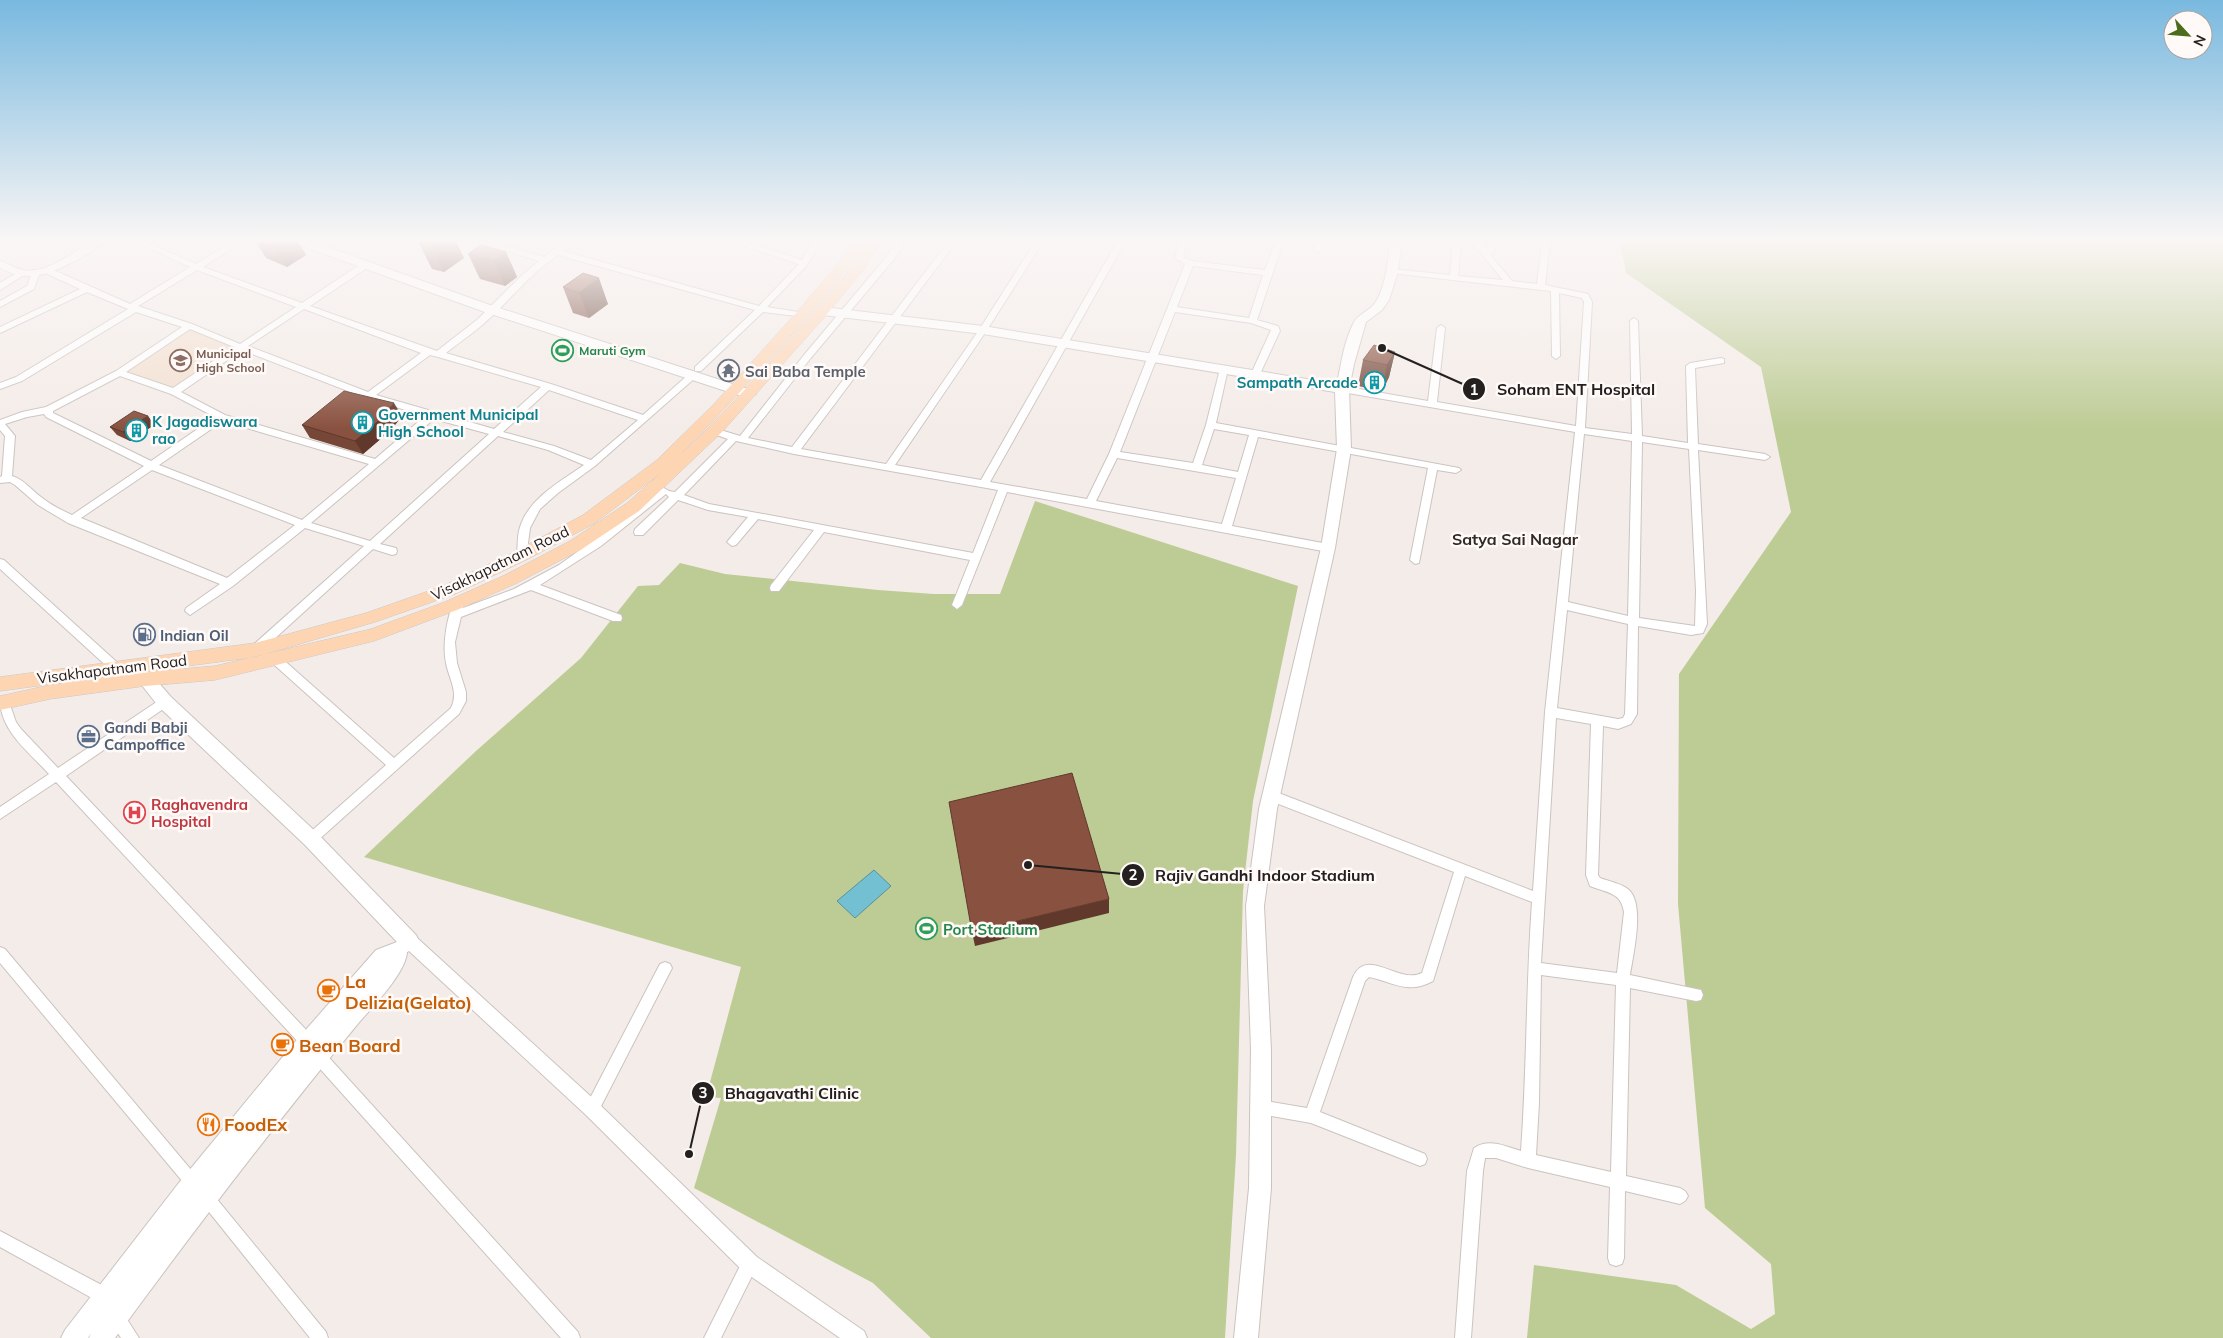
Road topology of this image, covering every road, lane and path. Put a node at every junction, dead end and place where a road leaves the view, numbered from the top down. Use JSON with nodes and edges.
{"nodes":[{"id":1,"x":54,"y":304,"type":"edge"},
{"id":2,"x":126,"y":304,"type":"edge"},
{"id":3,"x":137,"y":304,"type":"edge"},
{"id":4,"x":298,"y":304,"type":"edge"},
{"id":5,"x":491,"y":304,"type":"edge"},
{"id":6,"x":492,"y":304,"type":"edge"},
{"id":7,"x":748,"y":304,"type":"edge"},
{"id":8,"x":764,"y":304,"type":"edge"},
{"id":9,"x":811,"y":304,"type":"edge"},
{"id":10,"x":828,"y":304,"type":"edge"},
{"id":11,"x":851,"y":304,"type":"edge"},
{"id":12,"x":905,"y":304,"type":"edge"},
{"id":13,"x":999,"y":304,"type":"edge"},
{"id":14,"x":1086,"y":304,"type":"edge"},
{"id":15,"x":1175,"y":304,"type":"edge"},
{"id":16,"x":1258,"y":304,"type":"edge"},
{"id":17,"x":1381,"y":304,"type":"edge"},
{"id":18,"x":1554,"y":304,"type":"edge"},
{"id":19,"x":1588,"y":304,"type":"edge"},
{"id":20,"x":302,"y":306,"type":"junction"},
{"id":21,"x":496,"y":306,"type":"junction"},
{"id":22,"x":133,"y":307,"type":"junction"},
{"id":23,"x":761,"y":308,"type":"junction"},
{"id":24,"x":1173,"y":309,"type":"junction"},
{"id":25,"x":823,"y":311,"type":"junction"},
{"id":26,"x":844,"y":313,"type":"junction"},
{"id":27,"x":802,"y":315,"type":"junction"},
{"id":28,"x":894,"y":319,"type":"junction"},
{"id":29,"x":1252,"y":321,"type":"junction"},
{"id":30,"x":1634,"y":321,"type":"dead end"},
{"id":31,"x":189,"y":326,"type":"junction"},
{"id":32,"x":1441,"y":328,"type":"dead end"},
{"id":33,"x":0,"y":330,"type":"edge"},
{"id":34,"x":983,"y":330,"type":"junction"},
{"id":35,"x":1065,"y":342,"type":"junction"},
{"id":36,"x":241,"y":347,"type":"junction"},
{"id":37,"x":428,"y":352,"type":"junction"},
{"id":38,"x":439,"y":354,"type":"junction"},
{"id":39,"x":1556,"y":356,"type":"dead end"},
{"id":40,"x":1153,"y":358,"type":"junction"},
{"id":41,"x":1721,"y":361,"type":"dead end"},
{"id":42,"x":1224,"y":369,"type":"junction"},
{"id":43,"x":695,"y":372,"type":"junction"},
{"id":44,"x":119,"y":373,"type":"junction"},
{"id":45,"x":1256,"y":374,"type":"junction"},
{"id":46,"x":0,"y":386,"type":"edge"},
{"id":47,"x":548,"y":386,"type":"junction"},
{"id":48,"x":744,"y":388,"type":"junction"},
{"id":49,"x":1342,"y":389,"type":"junction"},
{"id":50,"x":174,"y":392,"type":"junction"},
{"id":51,"x":369,"y":396,"type":"junction"},
{"id":52,"x":1432,"y":404,"type":"junction"},
{"id":53,"x":48,"y":410,"type":"junction"},
{"id":54,"x":432,"y":414,"type":"junction"},
{"id":55,"x":222,"y":417,"type":"junction"},
{"id":56,"x":645,"y":419,"type":"junction"},
{"id":57,"x":0,"y":424,"type":"edge"},
{"id":58,"x":1211,"y":425,"type":"junction"},
{"id":59,"x":1580,"y":430,"type":"junction"},
{"id":60,"x":714,"y":431,"type":"junction"},
{"id":61,"x":1254,"y":433,"type":"junction"},
{"id":62,"x":497,"y":434,"type":"junction"},
{"id":63,"x":1637,"y":438,"type":"junction"},
{"id":64,"x":738,"y":439,"type":"junction"},
{"id":65,"x":1692,"y":446,"type":"junction"},
{"id":66,"x":1344,"y":449,"type":"junction"},
{"id":67,"x":794,"y":451,"type":"junction"},
{"id":68,"x":1114,"y":454,"type":"junction"},
{"id":69,"x":1765,"y":457,"type":"dead end"},
{"id":70,"x":377,"y":463,"type":"junction"},
{"id":71,"x":592,"y":464,"type":"junction"},
{"id":72,"x":150,"y":466,"type":"junction"},
{"id":73,"x":1433,"y":466,"type":"junction"},
{"id":74,"x":1196,"y":467,"type":"junction"},
{"id":75,"x":888,"y":468,"type":"junction"},
{"id":76,"x":1456,"y":470,"type":"dead end"},
{"id":77,"x":1242,"y":476,"type":"junction"},
{"id":78,"x":4,"y":479,"type":"edge"},
{"id":79,"x":983,"y":485,"type":"junction"},
{"id":80,"x":1003,"y":489,"type":"junction"},
{"id":81,"x":659,"y":490,"type":"junction"},
{"id":82,"x":677,"y":496,"type":"junction"},
{"id":83,"x":1090,"y":502,"type":"junction"},
{"id":84,"x":756,"y":515,"type":"junction"},
{"id":85,"x":72,"y":520,"type":"junction"},
{"id":86,"x":302,"y":524,"type":"junction"},
{"id":87,"x":822,"y":527,"type":"junction"},
{"id":88,"x":1226,"y":529,"type":"junction"},
{"id":89,"x":639,"y":532,"type":"dead end"},
{"id":90,"x":732,"y":542,"type":"dead end"},
{"id":91,"x":372,"y":544,"type":"junction"},
{"id":92,"x":1328,"y":548,"type":"junction"},
{"id":93,"x":392,"y":551,"type":"dead end"},
{"id":94,"x":522,"y":555,"type":"junction"},
{"id":95,"x":975,"y":557,"type":"junction"},
{"id":96,"x":1415,"y":560,"type":"dead end"},
{"id":97,"x":0,"y":563,"type":"edge"},
{"id":98,"x":229,"y":583,"type":"junction"},
{"id":99,"x":530,"y":586,"type":"junction"},
{"id":100,"x":775,"y":588,"type":"dead end"},
{"id":101,"x":957,"y":605,"type":"dead end"},
{"id":102,"x":1564,"y":605,"type":"junction"},
{"id":103,"x":458,"y":608,"type":"junction"},
{"id":104,"x":190,"y":611,"type":"dead end"},
{"id":105,"x":617,"y":618,"type":"dead end"},
{"id":106,"x":1634,"y":621,"type":"junction"},
{"id":107,"x":255,"y":650,"type":"junction"},
{"id":108,"x":274,"y":658,"type":"junction"},
{"id":109,"x":116,"y":668,"type":"junction"},
{"id":110,"x":145,"y":679,"type":"junction"},
{"id":111,"x":0,"y":684,"type":"edge"},
{"id":112,"x":2,"y":702,"type":"edge"},
{"id":113,"x":165,"y":702,"type":"junction"},
{"id":114,"x":1551,"y":712,"type":"junction"},
{"id":115,"x":1597,"y":719,"type":"junction"},
{"id":116,"x":393,"y":764,"type":"junction"},
{"id":117,"x":56,"y":774,"type":"junction"},
{"id":118,"x":1272,"y":796,"type":"junction"},
{"id":119,"x":0,"y":814,"type":"edge"},
{"id":120,"x":311,"y":839,"type":"junction"},
{"id":121,"x":1462,"y":869,"type":"junction"},
{"id":122,"x":1539,"y":899,"type":"junction"},
{"id":123,"x":403,"y":946,"type":"junction"},
{"id":124,"x":0,"y":954,"type":"edge"},
{"id":125,"x":665,"y":968,"type":"dead end"},
{"id":126,"x":1534,"y":968,"type":"junction"},
{"id":127,"x":1624,"y":980,"type":"junction"},
{"id":128,"x":1696,"y":995,"type":"dead end"},
{"id":129,"x":312,"y":1048,"type":"junction"},
{"id":130,"x":1260,"y":1107,"type":"junction"},
{"id":131,"x":592,"y":1108,"type":"junction"},
{"id":132,"x":1311,"y":1116,"type":"junction"},
{"id":133,"x":1420,"y":1159,"type":"dead end"},
{"id":134,"x":1528,"y":1161,"type":"junction"},
{"id":135,"x":1619,"y":1181,"type":"junction"},
{"id":136,"x":199,"y":1190,"type":"junction"},
{"id":137,"x":1680,"y":1196,"type":"dead end"},
{"id":138,"x":0,"y":1239,"type":"edge"},
{"id":139,"x":1616,"y":1258,"type":"dead end"},
{"id":140,"x":750,"y":1264,"type":"junction"},
{"id":141,"x":105,"y":1296,"type":"junction"},
{"id":142,"x":116,"y":1318,"type":"junction"},
{"id":143,"x":73,"y":1338,"type":"edge"},
{"id":144,"x":101,"y":1338,"type":"edge"},
{"id":145,"x":130,"y":1338,"type":"edge"},
{"id":146,"x":320,"y":1338,"type":"edge"},
{"id":147,"x":572,"y":1338,"type":"edge"},
{"id":148,"x":712,"y":1338,"type":"edge"},
{"id":149,"x":857,"y":1338,"type":"edge"},
{"id":150,"x":1246,"y":1338,"type":"edge"},
{"id":151,"x":1463,"y":1338,"type":"edge"}],
"edges":[{"from":1,"to":33,"type":"street"},
{"from":2,"to":22,"type":"street"},
{"from":3,"to":22,"type":"street"},
{"from":4,"to":20,"type":"street"},
{"from":5,"to":21,"type":"main road"},
{"from":6,"to":21,"type":"main road"},
{"from":7,"to":23,"type":"street"},
{"from":8,"to":23,"type":"street"},
{"from":9,"to":27,"type":"main road","name":"Visakhapatnam Road"},
{"from":10,"to":25,"type":"main road"},
{"from":11,"to":26,"type":"street"},
{"from":12,"to":28,"type":"street"},
{"from":13,"to":34,"type":"street"},
{"from":14,"to":35,"type":"street"},
{"from":15,"to":24,"type":"street"},
{"from":16,"to":29,"type":"street"},
{"from":17,"to":49,"type":"main road"},
{"from":18,"to":39,"type":"street"},
{"from":19,"to":59,"type":"street"},
{"from":20,"to":36,"type":"street"},
{"from":20,"to":37,"type":"street"},
{"from":21,"to":38,"type":"street"},
{"from":21,"to":43,"type":"main road"},
{"from":22,"to":31,"type":"street"},
{"from":22,"to":46,"type":"street"},
{"from":23,"to":27,"type":"street"},
{"from":23,"to":43,"type":"street"},
{"from":24,"to":29,"type":"street"},
{"from":24,"to":40,"type":"street"},
{"from":25,"to":26,"type":"main road"},
{"from":25,"to":48,"type":"main road"},
{"from":26,"to":28,"type":"main road"},
{"from":26,"to":64,"type":"street"},
{"from":27,"to":48,"type":"main road","name":"Visakhapatnam Road"},
{"from":28,"to":34,"type":"main road"},
{"from":28,"to":67,"type":"street"},
{"from":29,"to":45,"type":"street"},
{"from":30,"to":63,"type":"street"},
{"from":31,"to":36,"type":"street"},
{"from":31,"to":44,"type":"street"},
{"from":32,"to":52,"type":"street"},
{"from":34,"to":35,"type":"main road"},
{"from":34,"to":75,"type":"street"},
{"from":35,"to":40,"type":"main road"},
{"from":35,"to":79,"type":"street"},
{"from":36,"to":50,"type":"street"},
{"from":36,"to":51,"type":"street"},
{"from":37,"to":38,"type":"street"},
{"from":37,"to":51,"type":"street"},
{"from":38,"to":47,"type":"street"},
{"from":40,"to":42,"type":"main road"},
{"from":40,"to":68,"type":"street"},
{"from":41,"to":65,"type":"street"},
{"from":42,"to":45,"type":"main road"},
{"from":42,"to":58,"type":"street"},
{"from":43,"to":48,"type":"main road"},
{"from":43,"to":56,"type":"street"},
{"from":44,"to":50,"type":"street"},
{"from":44,"to":53,"type":"street"},
{"from":45,"to":49,"type":"main road"},
{"from":47,"to":56,"type":"street"},
{"from":47,"to":62,"type":"street"},
{"from":48,"to":60,"type":"main road"},
{"from":48,"to":94,"type":"main road","name":"Visakhapatnam Road"},
{"from":49,"to":52,"type":"street"},
{"from":49,"to":66,"type":"main road"},
{"from":50,"to":55,"type":"street"},
{"from":51,"to":54,"type":"street"},
{"from":52,"to":59,"type":"street"},
{"from":53,"to":57,"type":"street"},
{"from":53,"to":72,"type":"street"},
{"from":54,"to":62,"type":"street"},
{"from":54,"to":70,"type":"street"},
{"from":55,"to":70,"type":"street"},
{"from":55,"to":72,"type":"street"},
{"from":56,"to":71,"type":"street"},
{"from":57,"to":78,"type":"street"},
{"from":58,"to":61,"type":"street"},
{"from":58,"to":74,"type":"street"},
{"from":59,"to":63,"type":"street"},
{"from":59,"to":102,"type":"street"},
{"from":60,"to":64,"type":"street"},
{"from":60,"to":81,"type":"main road"},
{"from":61,"to":66,"type":"street"},
{"from":61,"to":77,"type":"street"},
{"from":62,"to":71,"type":"street"},
{"from":62,"to":91,"type":"street"},
{"from":63,"to":65,"type":"street"},
{"from":63,"to":106,"type":"street"},
{"from":64,"to":67,"type":"street"},
{"from":64,"to":82,"type":"street"},
{"from":65,"to":69,"type":"street"},
{"from":65,"to":106,"type":"street"},
{"from":66,"to":73,"type":"street"},
{"from":66,"to":92,"type":"main road"},
{"from":67,"to":75,"type":"street"},
{"from":68,"to":74,"type":"street"},
{"from":68,"to":83,"type":"street"},
{"from":70,"to":86,"type":"street"},
{"from":71,"to":94,"type":"street"},
{"from":72,"to":85,"type":"street"},
{"from":72,"to":86,"type":"street"},
{"from":73,"to":76,"type":"street"},
{"from":73,"to":96,"type":"street"},
{"from":74,"to":77,"type":"street"},
{"from":75,"to":79,"type":"street"},
{"from":77,"to":88,"type":"street"},
{"from":78,"to":85,"type":"street"},
{"from":79,"to":80,"type":"street"},
{"from":80,"to":83,"type":"street"},
{"from":80,"to":95,"type":"street"},
{"from":81,"to":82,"type":"street"},
{"from":81,"to":99,"type":"street"},
{"from":81,"to":103,"type":"main road"},
{"from":82,"to":84,"type":"street"},
{"from":82,"to":89,"type":"street"},
{"from":83,"to":88,"type":"street"},
{"from":84,"to":87,"type":"street"},
{"from":84,"to":90,"type":"street"},
{"from":85,"to":98,"type":"street"},
{"from":86,"to":91,"type":"street"},
{"from":86,"to":98,"type":"street"},
{"from":87,"to":95,"type":"street"},
{"from":87,"to":100,"type":"street"},
{"from":88,"to":92,"type":"street"},
{"from":91,"to":93,"type":"street"},
{"from":91,"to":107,"type":"street"},
{"from":92,"to":118,"type":"main road"},
{"from":94,"to":107,"type":"main road","name":"Visakhapatnam Road"},
{"from":95,"to":101,"type":"street"},
{"from":97,"to":109,"type":"street"},
{"from":98,"to":104,"type":"street"},
{"from":99,"to":103,"type":"street"},
{"from":99,"to":105,"type":"street"},
{"from":102,"to":106,"type":"street"},
{"from":102,"to":114,"type":"street"},
{"from":103,"to":108,"type":"main road"},
{"from":103,"to":116,"type":"street"},
{"from":106,"to":115,"type":"street"},
{"from":107,"to":109,"type":"main road","name":"Visakhapatnam Road"},
{"from":108,"to":110,"type":"main road"},
{"from":108,"to":116,"type":"street"},
{"from":109,"to":111,"type":"main road","name":"Visakhapatnam Road"},
{"from":110,"to":112,"type":"main road"},
{"from":110,"to":113,"type":"main road"},
{"from":112,"to":117,"type":"street"},
{"from":113,"to":117,"type":"street"},
{"from":113,"to":120,"type":"main road"},
{"from":114,"to":115,"type":"street"},
{"from":114,"to":122,"type":"street"},
{"from":115,"to":127,"type":"street"},
{"from":116,"to":120,"type":"street"},
{"from":117,"to":119,"type":"street"},
{"from":117,"to":129,"type":"street"},
{"from":118,"to":121,"type":"street"},
{"from":118,"to":130,"type":"main road"},
{"from":120,"to":123,"type":"main road"},
{"from":121,"to":122,"type":"street"},
{"from":121,"to":132,"type":"street"},
{"from":122,"to":126,"type":"street"},
{"from":123,"to":129,"type":"main road"},
{"from":123,"to":131,"type":"street"},
{"from":124,"to":136,"type":"street"},
{"from":125,"to":131,"type":"street"},
{"from":126,"to":127,"type":"street"},
{"from":126,"to":134,"type":"street"},
{"from":127,"to":128,"type":"street"},
{"from":127,"to":135,"type":"street"},
{"from":129,"to":136,"type":"main road"},
{"from":129,"to":147,"type":"street"},
{"from":130,"to":132,"type":"street"},
{"from":130,"to":150,"type":"main road"},
{"from":131,"to":140,"type":"street"},
{"from":132,"to":133,"type":"street"},
{"from":134,"to":135,"type":"street"},
{"from":134,"to":151,"type":"street"},
{"from":135,"to":137,"type":"street"},
{"from":135,"to":139,"type":"street"},
{"from":136,"to":141,"type":"main road"},
{"from":136,"to":142,"type":"main road"},
{"from":136,"to":146,"type":"street"},
{"from":138,"to":141,"type":"street"},
{"from":140,"to":148,"type":"street"},
{"from":140,"to":149,"type":"street"},
{"from":141,"to":142,"type":"street"},
{"from":141,"to":143,"type":"main road"},
{"from":142,"to":144,"type":"main road"},
{"from":142,"to":145,"type":"street"}]}
